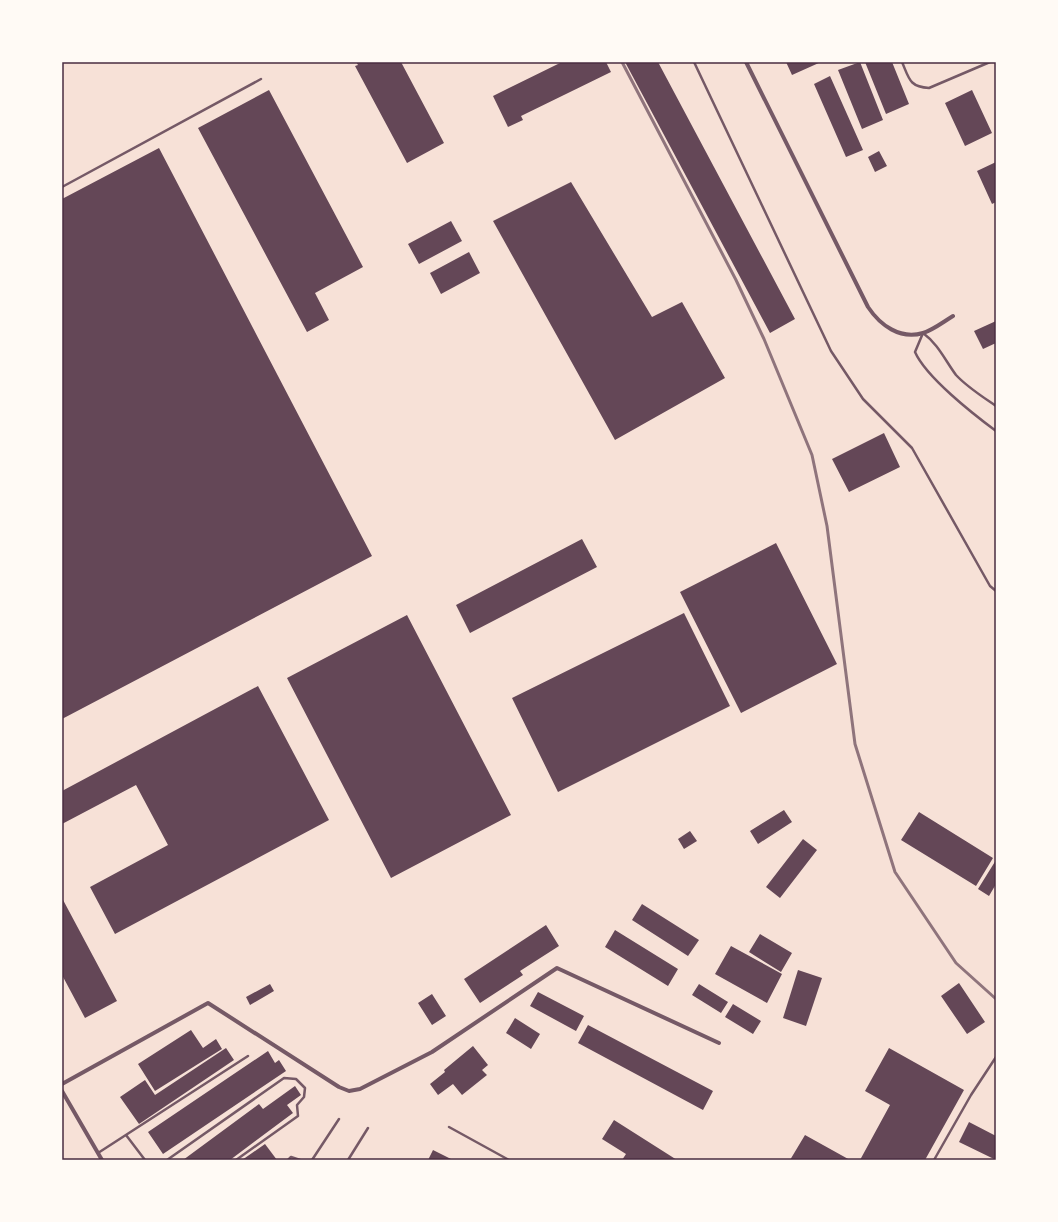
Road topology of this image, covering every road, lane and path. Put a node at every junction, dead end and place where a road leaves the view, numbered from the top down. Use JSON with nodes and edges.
{"nodes":[{"id":1,"x":694,"y":62,"type":"edge"},
{"id":2,"x":746,"y":62,"type":"edge"},
{"id":3,"x":902,"y":62,"type":"edge"},
{"id":4,"x":990,"y":62,"type":"edge"},
{"id":5,"x":261,"y":79,"type":"dead end"},
{"id":6,"x":62,"y":187,"type":"edge"},
{"id":7,"x":953,"y":316,"type":"dead end"},
{"id":8,"x":923,"y":333,"type":"junction"},
{"id":9,"x":996,"y":406,"type":"edge"},
{"id":10,"x":996,"y":431,"type":"edge"},
{"id":11,"x":996,"y":591,"type":"edge"},
{"id":12,"x":719,"y":1043,"type":"dead end"},
{"id":13,"x":248,"y":1056,"type":"dead end"},
{"id":14,"x":996,"y":1057,"type":"edge"},
{"id":15,"x":62,"y":1084,"type":"edge"},
{"id":16,"x":62,"y":1091,"type":"edge"},
{"id":17,"x":339,"y":1119,"type":"dead end"},
{"id":18,"x":449,"y":1127,"type":"dead end"},
{"id":19,"x":368,"y":1128,"type":"dead end"},
{"id":20,"x":126,"y":1134,"type":"junction"},
{"id":21,"x":98,"y":1153,"type":"junction"},
{"id":22,"x":102,"y":1160,"type":"edge"},
{"id":23,"x":145,"y":1160,"type":"edge"},
{"id":24,"x":167,"y":1160,"type":"edge"},
{"id":25,"x":236,"y":1160,"type":"edge"},
{"id":26,"x":288,"y":1160,"type":"edge"},
{"id":27,"x":300,"y":1160,"type":"edge"},
{"id":28,"x":312,"y":1160,"type":"edge"},
{"id":29,"x":348,"y":1160,"type":"edge"},
{"id":30,"x":510,"y":1160,"type":"edge"},
{"id":31,"x":934,"y":1160,"type":"edge"}],
"edges":[{"from":1,"to":11,"type":"lane"},
{"from":2,"to":8,"type":"street"},
{"from":3,"to":4,"type":"lane"},
{"from":5,"to":6,"type":"lane"},
{"from":7,"to":8,"type":"street"},
{"from":8,"to":9,"type":"lane"},
{"from":8,"to":10,"type":"lane"},
{"from":12,"to":15,"type":"street"},
{"from":13,"to":20,"type":"lane"},
{"from":14,"to":31,"type":"lane"},
{"from":16,"to":21,"type":"street"},
{"from":17,"to":28,"type":"lane"},
{"from":18,"to":30,"type":"lane"},
{"from":19,"to":29,"type":"lane"},
{"from":20,"to":21,"type":"lane"},
{"from":20,"to":23,"type":"lane"},
{"from":21,"to":22,"type":"street"},
{"from":24,"to":25,"type":"lane"},
{"from":26,"to":27,"type":"lane"}]}
